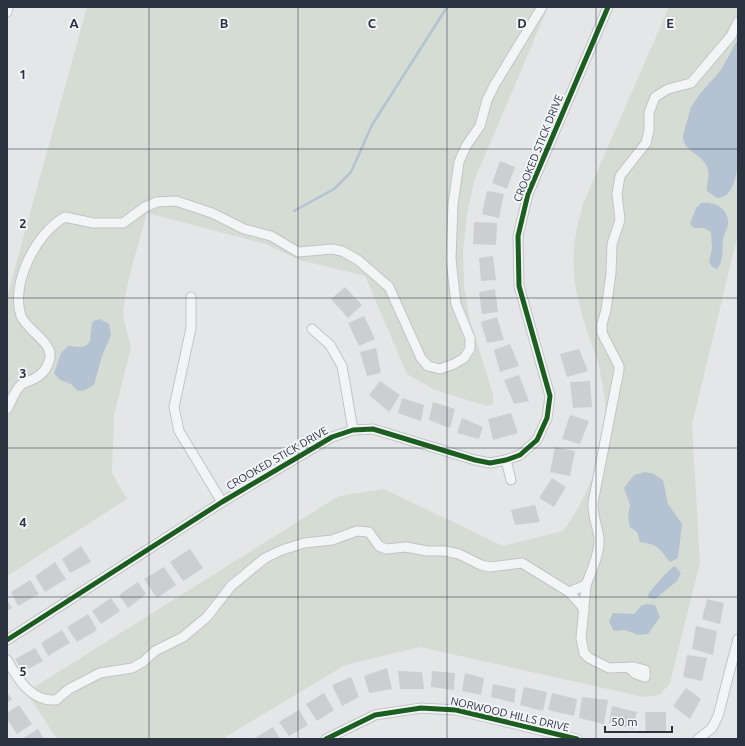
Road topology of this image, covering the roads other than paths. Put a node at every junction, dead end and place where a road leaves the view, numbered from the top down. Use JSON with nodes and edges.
{"nodes":[{"id":1,"x":8,"y":7,"type":"edge"},
{"id":2,"x":542,"y":7,"type":"edge"},
{"id":3,"x":608,"y":7,"type":"edge"},
{"id":4,"x":7,"y":12,"type":"edge"},
{"id":5,"x":738,"y":22,"type":"edge"},
{"id":6,"x":191,"y":297,"type":"dead end"},
{"id":7,"x":312,"y":329,"type":"dead end"},
{"id":8,"x":7,"y":409,"type":"edge"},
{"id":9,"x":353,"y":430,"type":"junction"},
{"id":10,"x":506,"y":460,"type":"junction"},
{"id":11,"x":512,"y":480,"type":"dead end"},
{"id":12,"x":222,"y":502,"type":"junction"},
{"id":13,"x":586,"y":585,"type":"junction"},
{"id":14,"x":569,"y":592,"type":"junction"},
{"id":15,"x":584,"y":611,"type":"junction"},
{"id":16,"x":738,"y":639,"type":"edge"},
{"id":17,"x":7,"y":640,"type":"edge"},
{"id":18,"x":7,"y":660,"type":"edge"},
{"id":19,"x":628,"y":667,"type":"dead end"},
{"id":20,"x":330,"y":738,"type":"edge"},
{"id":21,"x":577,"y":739,"type":"edge"},
{"id":22,"x":698,"y":739,"type":"edge"}],
"edges":[{"from":1,"to":4,"type":"street"},
{"from":2,"to":8,"type":"street"},
{"from":3,"to":10,"type":"street","name":"CROOKED STICK DRIVE"},
{"from":5,"to":13,"type":"street"},
{"from":6,"to":12,"type":"street"},
{"from":7,"to":9,"type":"street"},
{"from":9,"to":10,"type":"street","name":"CROOKED STICK DRIVE"},
{"from":9,"to":12,"type":"street","name":"CROOKED STICK DRIVE"},
{"from":10,"to":11,"type":"street"},
{"from":12,"to":17,"type":"street","name":"CROOKED STICK DRIVE"},
{"from":13,"to":14,"type":"street"},
{"from":13,"to":15,"type":"street"},
{"from":14,"to":15,"type":"street"},
{"from":14,"to":18,"type":"street"},
{"from":15,"to":19,"type":"street"},
{"from":16,"to":22,"type":"street"},
{"from":20,"to":21,"type":"street","name":"NORWOOD HILLS DRIVE"}]}
